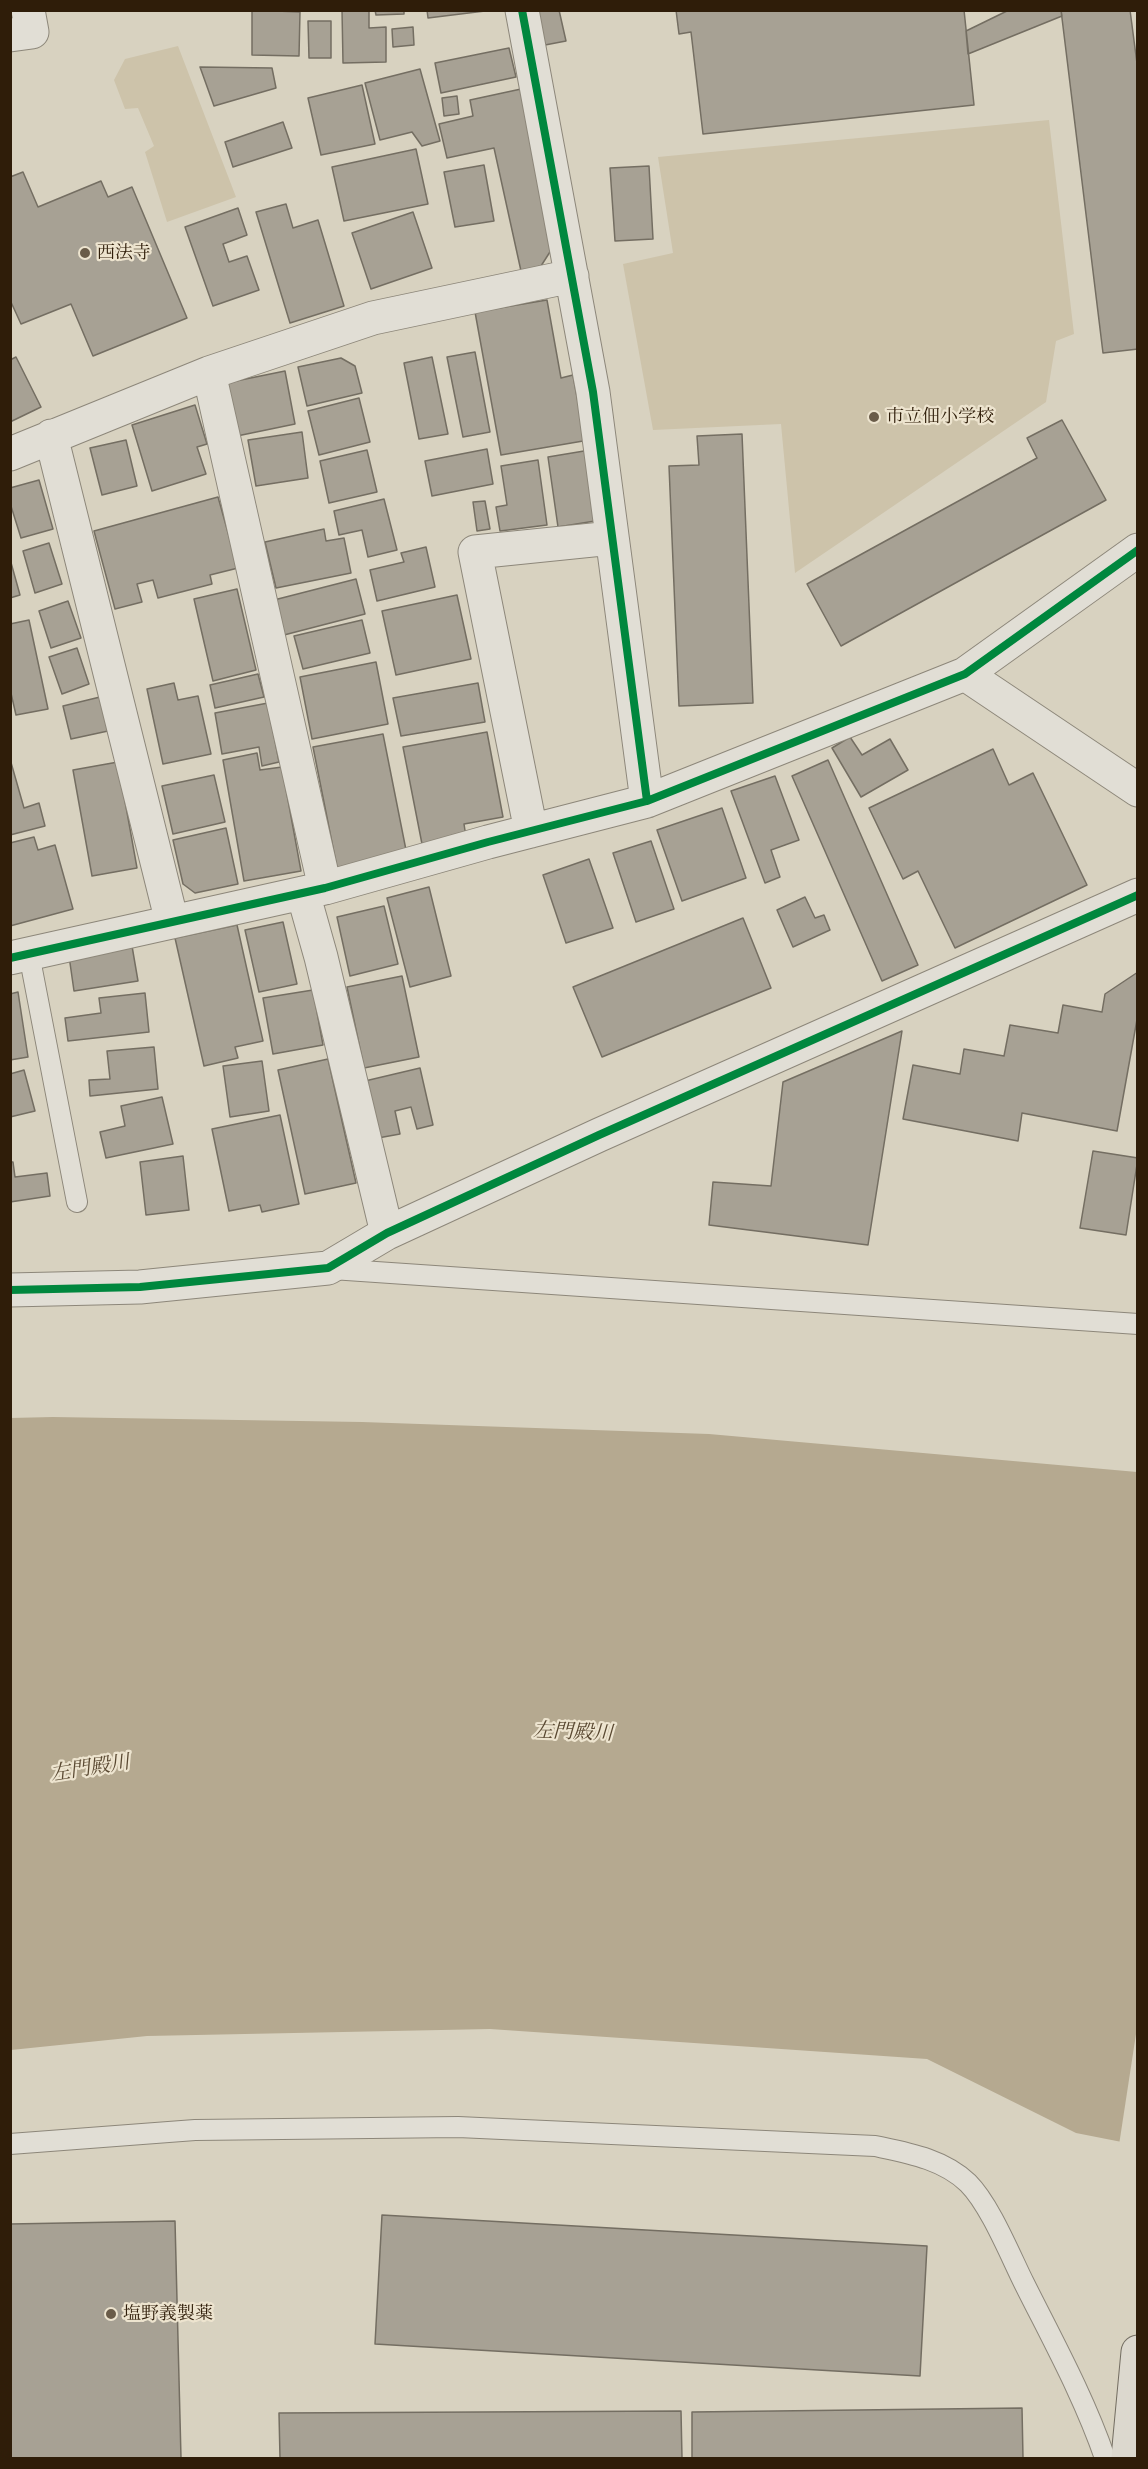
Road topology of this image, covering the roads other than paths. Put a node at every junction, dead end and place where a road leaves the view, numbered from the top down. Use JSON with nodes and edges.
{"nodes":[{"id":1,"x":28,"y":10,"type":"edge"},
{"id":2,"x":522,"y":10,"type":"edge"},
{"id":3,"x":10,"y":35,"type":"edge"},
{"id":4,"x":572,"y":276,"type":"junction"},
{"id":5,"x":209,"y":373,"type":"junction"},
{"id":6,"x":51,"y":436,"type":"junction"},
{"id":7,"x":10,"y":454,"type":"edge"},
{"id":8,"x":612,"y":537,"type":"junction"},
{"id":9,"x":1137,"y":550,"type":"edge"},
{"id":10,"x":965,"y":674,"type":"junction"},
{"id":11,"x":1137,"y":790,"type":"edge"},
{"id":12,"x":647,"y":801,"type":"junction"},
{"id":13,"x":531,"y":831,"type":"junction"},
{"id":14,"x":314,"y":891,"type":"junction"},
{"id":15,"x":1137,"y":895,"type":"edge"},
{"id":16,"x":172,"y":922,"type":"junction"},
{"id":17,"x":20,"y":956,"type":"edge"},
{"id":18,"x":77,"y":1202,"type":"dead end"},
{"id":19,"x":387,"y":1233,"type":"junction"},
{"id":20,"x":328,"y":1268,"type":"junction"},
{"id":21,"x":10,"y":1290,"type":"edge"},
{"id":22,"x":1137,"y":1324,"type":"edge"},
{"id":23,"x":10,"y":2144,"type":"edge"},
{"id":24,"x":1137,"y":2352,"type":"edge"},
{"id":25,"x":1105,"y":2458,"type":"edge"},
{"id":26,"x":1128,"y":2458,"type":"edge"}],
"edges":[{"from":1,"to":3,"type":"street"},
{"from":2,"to":4,"type":"street"},
{"from":4,"to":5,"type":"street"},
{"from":4,"to":8,"type":"street"},
{"from":5,"to":6,"type":"street"},
{"from":5,"to":14,"type":"street"},
{"from":6,"to":7,"type":"street"},
{"from":6,"to":16,"type":"street"},
{"from":8,"to":12,"type":"street"},
{"from":8,"to":13,"type":"street"},
{"from":9,"to":10,"type":"street"},
{"from":10,"to":11,"type":"street"},
{"from":10,"to":12,"type":"street"},
{"from":12,"to":13,"type":"street"},
{"from":13,"to":14,"type":"street"},
{"from":14,"to":16,"type":"street"},
{"from":14,"to":19,"type":"street"},
{"from":15,"to":19,"type":"street"},
{"from":16,"to":17,"type":"street"},
{"from":17,"to":18,"type":"lane"},
{"from":19,"to":20,"type":"street"},
{"from":20,"to":21,"type":"street"},
{"from":20,"to":22,"type":"lane"},
{"from":23,"to":25,"type":"lane"},
{"from":24,"to":26,"type":"highway"}]}
